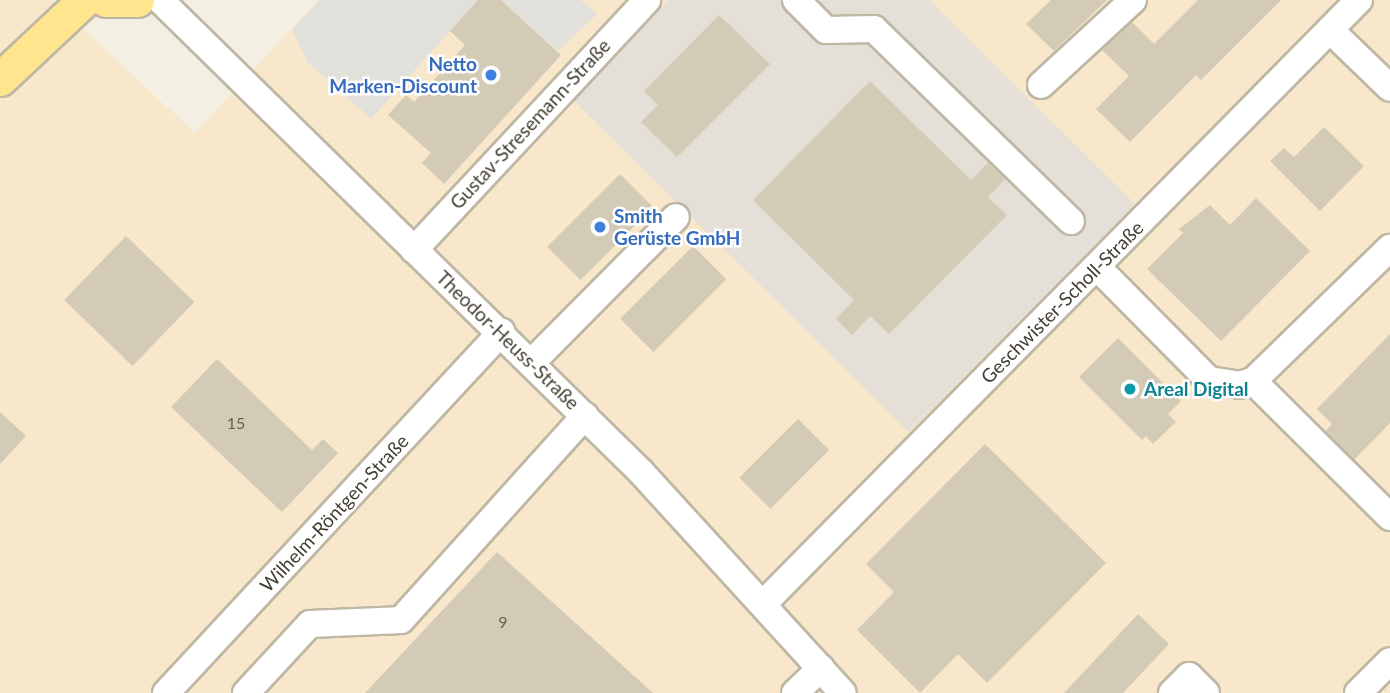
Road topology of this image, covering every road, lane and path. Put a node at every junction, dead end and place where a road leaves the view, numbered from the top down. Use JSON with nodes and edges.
{"nodes":[{"id":1,"x":84,"y":0,"type":"edge"},
{"id":2,"x":106,"y":0,"type":"edge"},
{"id":3,"x":137,"y":0,"type":"edge"},
{"id":4,"x":160,"y":0,"type":"edge"},
{"id":5,"x":647,"y":0,"type":"edge"},
{"id":6,"x":796,"y":0,"type":"edge"},
{"id":7,"x":1133,"y":0,"type":"edge"},
{"id":8,"x":1359,"y":0,"type":"edge"},
{"id":9,"x":1331,"y":30,"type":"junction"},
{"id":10,"x":0,"y":79,"type":"edge"},
{"id":11,"x":1041,"y":85,"type":"dead end"},
{"id":12,"x":1390,"y":88,"type":"edge"},
{"id":13,"x":676,"y":216,"type":"dead end"},
{"id":14,"x":1071,"y":221,"type":"dead end"},
{"id":15,"x":1390,"y":248,"type":"edge"},
{"id":16,"x":414,"y":250,"type":"junction"},
{"id":17,"x":1097,"y":267,"type":"junction"},
{"id":18,"x":502,"y":332,"type":"junction"},
{"id":19,"x":532,"y":362,"type":"junction"},
{"id":20,"x":1253,"y":381,"type":"junction"},
{"id":21,"x":585,"y":416,"type":"junction"},
{"id":22,"x":1385,"y":504,"type":"edge"},
{"id":23,"x":764,"y":603,"type":"junction"},
{"id":24,"x":1390,"y":661,"type":"edge"},
{"id":25,"x":821,"y":668,"type":"junction"},
{"id":26,"x":166,"y":693,"type":"edge"},
{"id":27,"x":246,"y":693,"type":"edge"},
{"id":28,"x":795,"y":693,"type":"edge"},
{"id":29,"x":843,"y":693,"type":"edge"},
{"id":30,"x":1172,"y":693,"type":"edge"},
{"id":31,"x":1206,"y":693,"type":"edge"},
{"id":32,"x":1358,"y":693,"type":"edge"}],
"edges":[{"from":1,"to":10,"type":"main road"},
{"from":2,"to":3,"type":"main road"},
{"from":4,"to":16,"type":"street","name":"Theodor-Heuss-Straße"},
{"from":5,"to":16,"type":"street","name":"Gustav-Stresemann-Straße"},
{"from":6,"to":14,"type":"street"},
{"from":7,"to":11,"type":"street"},
{"from":8,"to":9,"type":"street","name":"Geschwister-Scholl-Straße"},
{"from":9,"to":12,"type":"street"},
{"from":9,"to":17,"type":"street","name":"Geschwister-Scholl-Straße"},
{"from":13,"to":19,"type":"street"},
{"from":15,"to":20,"type":"street"},
{"from":16,"to":18,"type":"street","name":"Theodor-Heuss-Straße"},
{"from":17,"to":20,"type":"street"},
{"from":17,"to":23,"type":"street","name":"Geschwister-Scholl-Straße"},
{"from":18,"to":19,"type":"street","name":"Theodor-Heuss-Straße"},
{"from":18,"to":26,"type":"street","name":"Wilhelm-Röntgen-Straße"},
{"from":19,"to":21,"type":"street","name":"Theodor-Heuss-Straße"},
{"from":20,"to":22,"type":"street"},
{"from":21,"to":23,"type":"street","name":"Theodor-Heuss-Straße"},
{"from":21,"to":27,"type":"street"},
{"from":23,"to":25,"type":"street","name":"Theodor-Heuss-Straße"},
{"from":24,"to":32,"type":"street"},
{"from":25,"to":28,"type":"street"},
{"from":25,"to":29,"type":"street","name":"Theodor-Heuss-Straße"},
{"from":30,"to":31,"type":"street"}]}
